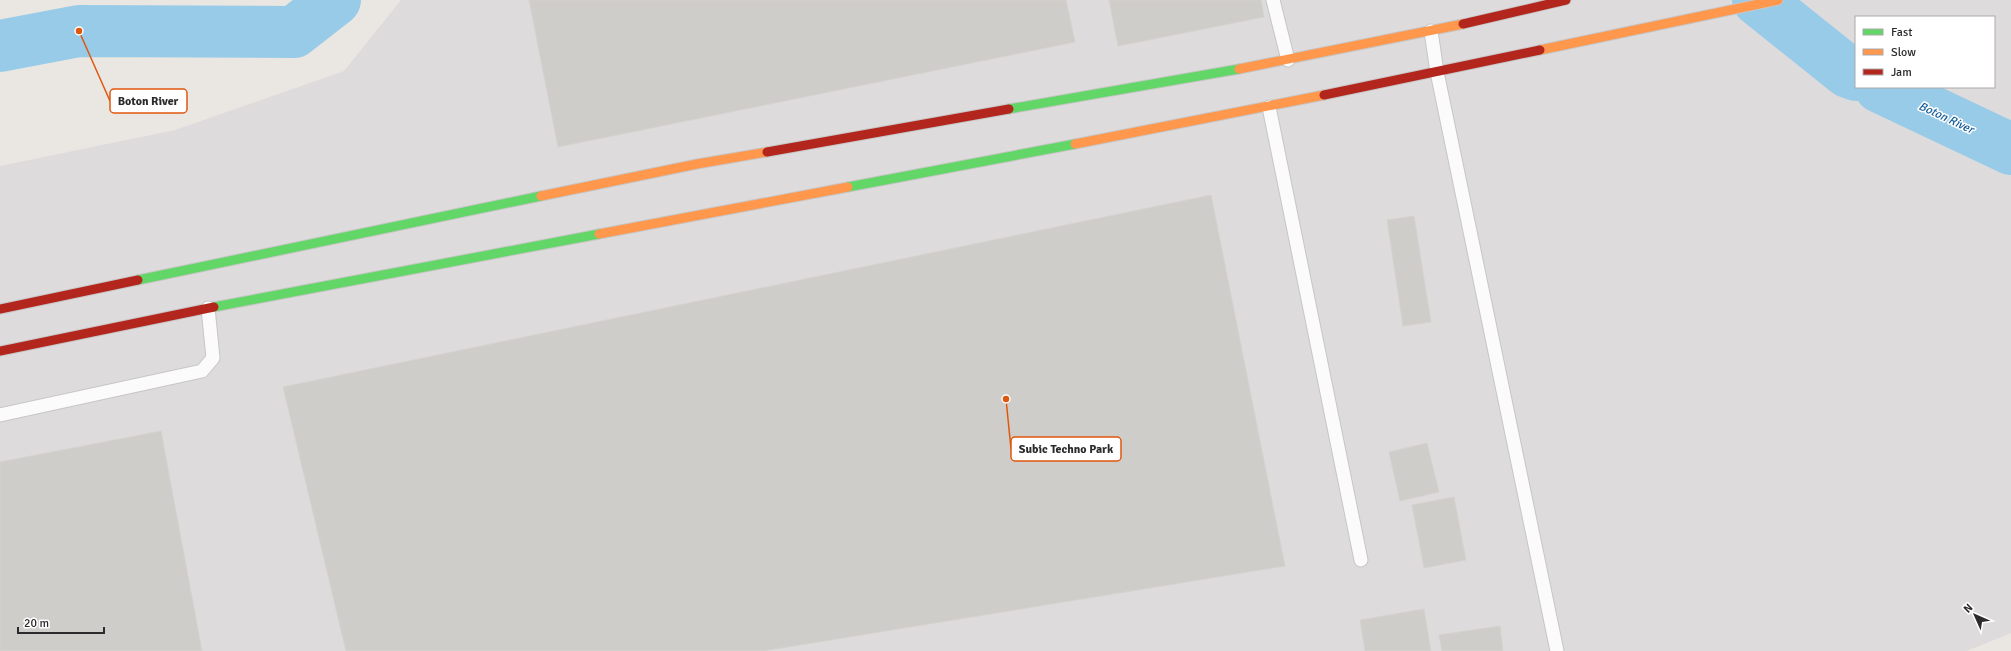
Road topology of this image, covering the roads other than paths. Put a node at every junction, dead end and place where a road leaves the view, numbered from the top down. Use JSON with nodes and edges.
{"nodes":[{"id":1,"x":1273,"y":0,"type":"edge"},
{"id":2,"x":1566,"y":0,"type":"edge"},
{"id":3,"x":1778,"y":0,"type":"edge"},
{"id":4,"x":1430,"y":30,"type":"junction"},
{"id":5,"x":1288,"y":60,"type":"junction"},
{"id":6,"x":1437,"y":72,"type":"junction"},
{"id":7,"x":1269,"y":107,"type":"junction"},
{"id":8,"x":208,"y":308,"type":"junction"},
{"id":9,"x":0,"y":309,"type":"edge"},
{"id":10,"x":0,"y":351,"type":"edge"},
{"id":11,"x":0,"y":415,"type":"edge"},
{"id":12,"x":1361,"y":560,"type":"dead end"},
{"id":13,"x":1557,"y":651,"type":"edge"}],
"edges":[{"from":1,"to":5,"type":"lane"},
{"from":2,"to":4,"type":"street"},
{"from":3,"to":6,"type":"street"},
{"from":4,"to":5,"type":"street"},
{"from":4,"to":6,"type":"lane"},
{"from":5,"to":9,"type":"street"},
{"from":6,"to":7,"type":"street"},
{"from":6,"to":13,"type":"lane"},
{"from":7,"to":8,"type":"street"},
{"from":7,"to":12,"type":"lane"},
{"from":8,"to":10,"type":"street"},
{"from":8,"to":11,"type":"lane"}]}
